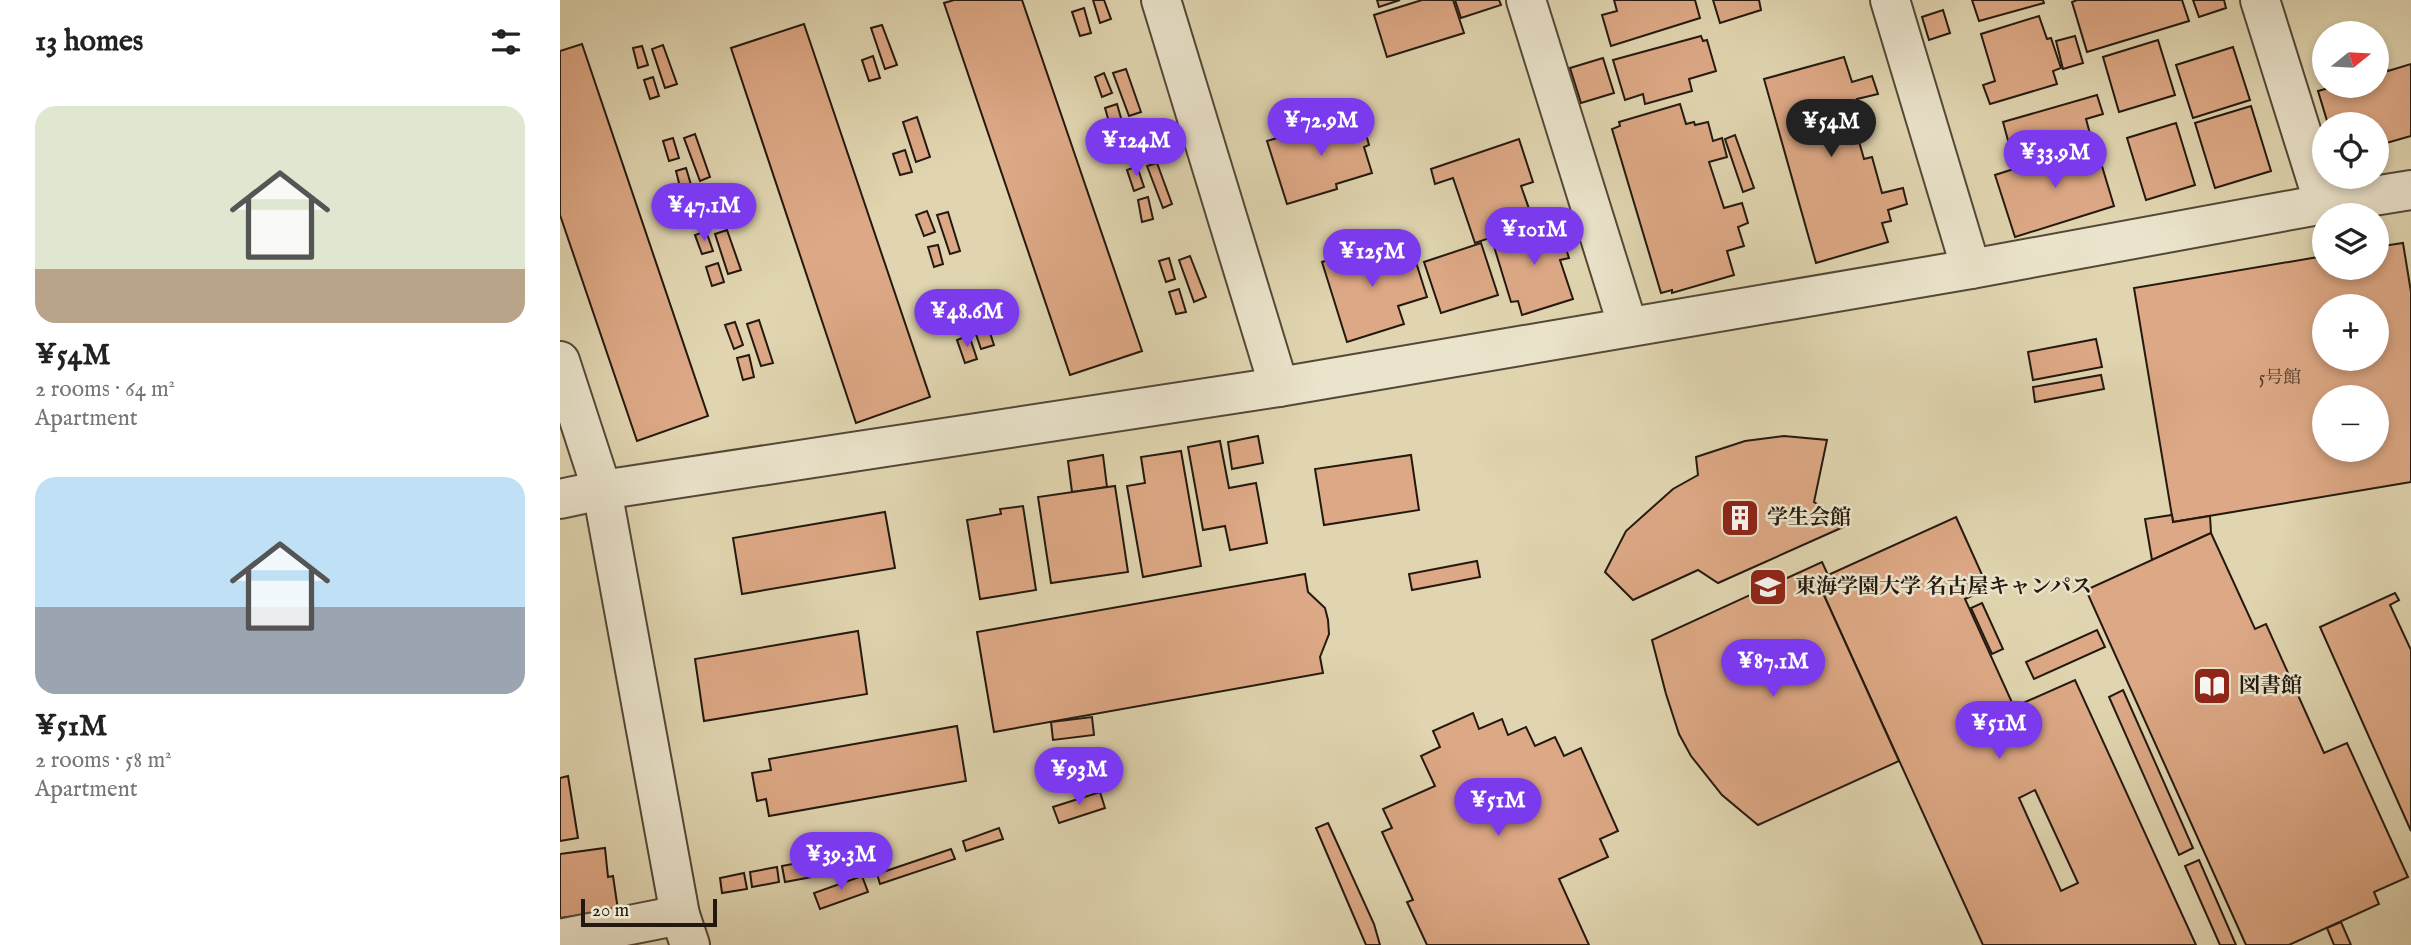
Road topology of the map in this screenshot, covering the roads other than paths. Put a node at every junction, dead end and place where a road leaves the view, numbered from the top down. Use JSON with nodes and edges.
{"nodes":[{"id":1,"x":1161,"y":0,"type":"edge"},
{"id":2,"x":1526,"y":0,"type":"edge"},
{"id":3,"x":1889,"y":0,"type":"edge"},
{"id":4,"x":2260,"y":0,"type":"edge"},
{"id":5,"x":2411,"y":191,"type":"edge"},
{"id":6,"x":2324,"y":203,"type":"edge"},
{"id":7,"x":2331,"y":203,"type":"edge"},
{"id":8,"x":2312,"y":206,"type":"edge"},
{"id":9,"x":1972,"y":269,"type":"junction"},
{"id":10,"x":1628,"y":327,"type":"junction"},
{"id":11,"x":560,"y":361,"type":"edge"},
{"id":12,"x":1279,"y":387,"type":"junction"},
{"id":13,"x":602,"y":491,"type":"junction"},
{"id":14,"x":560,"y":499,"type":"edge"},
{"id":15,"x":685,"y":930,"type":"edge"},
{"id":16,"x":560,"y":939,"type":"edge"}],
"edges":[{"from":1,"to":12,"type":"street"},
{"from":2,"to":10,"type":"street"},
{"from":3,"to":9,"type":"street"},
{"from":4,"to":6,"type":"street"},
{"from":5,"to":7,"type":"street"},
{"from":8,"to":9,"type":"street"},
{"from":9,"to":10,"type":"street"},
{"from":10,"to":12,"type":"street"},
{"from":11,"to":13,"type":"street"},
{"from":12,"to":13,"type":"street"},
{"from":13,"to":14,"type":"street"},
{"from":13,"to":15,"type":"street"},
{"from":15,"to":16,"type":"street"}]}
